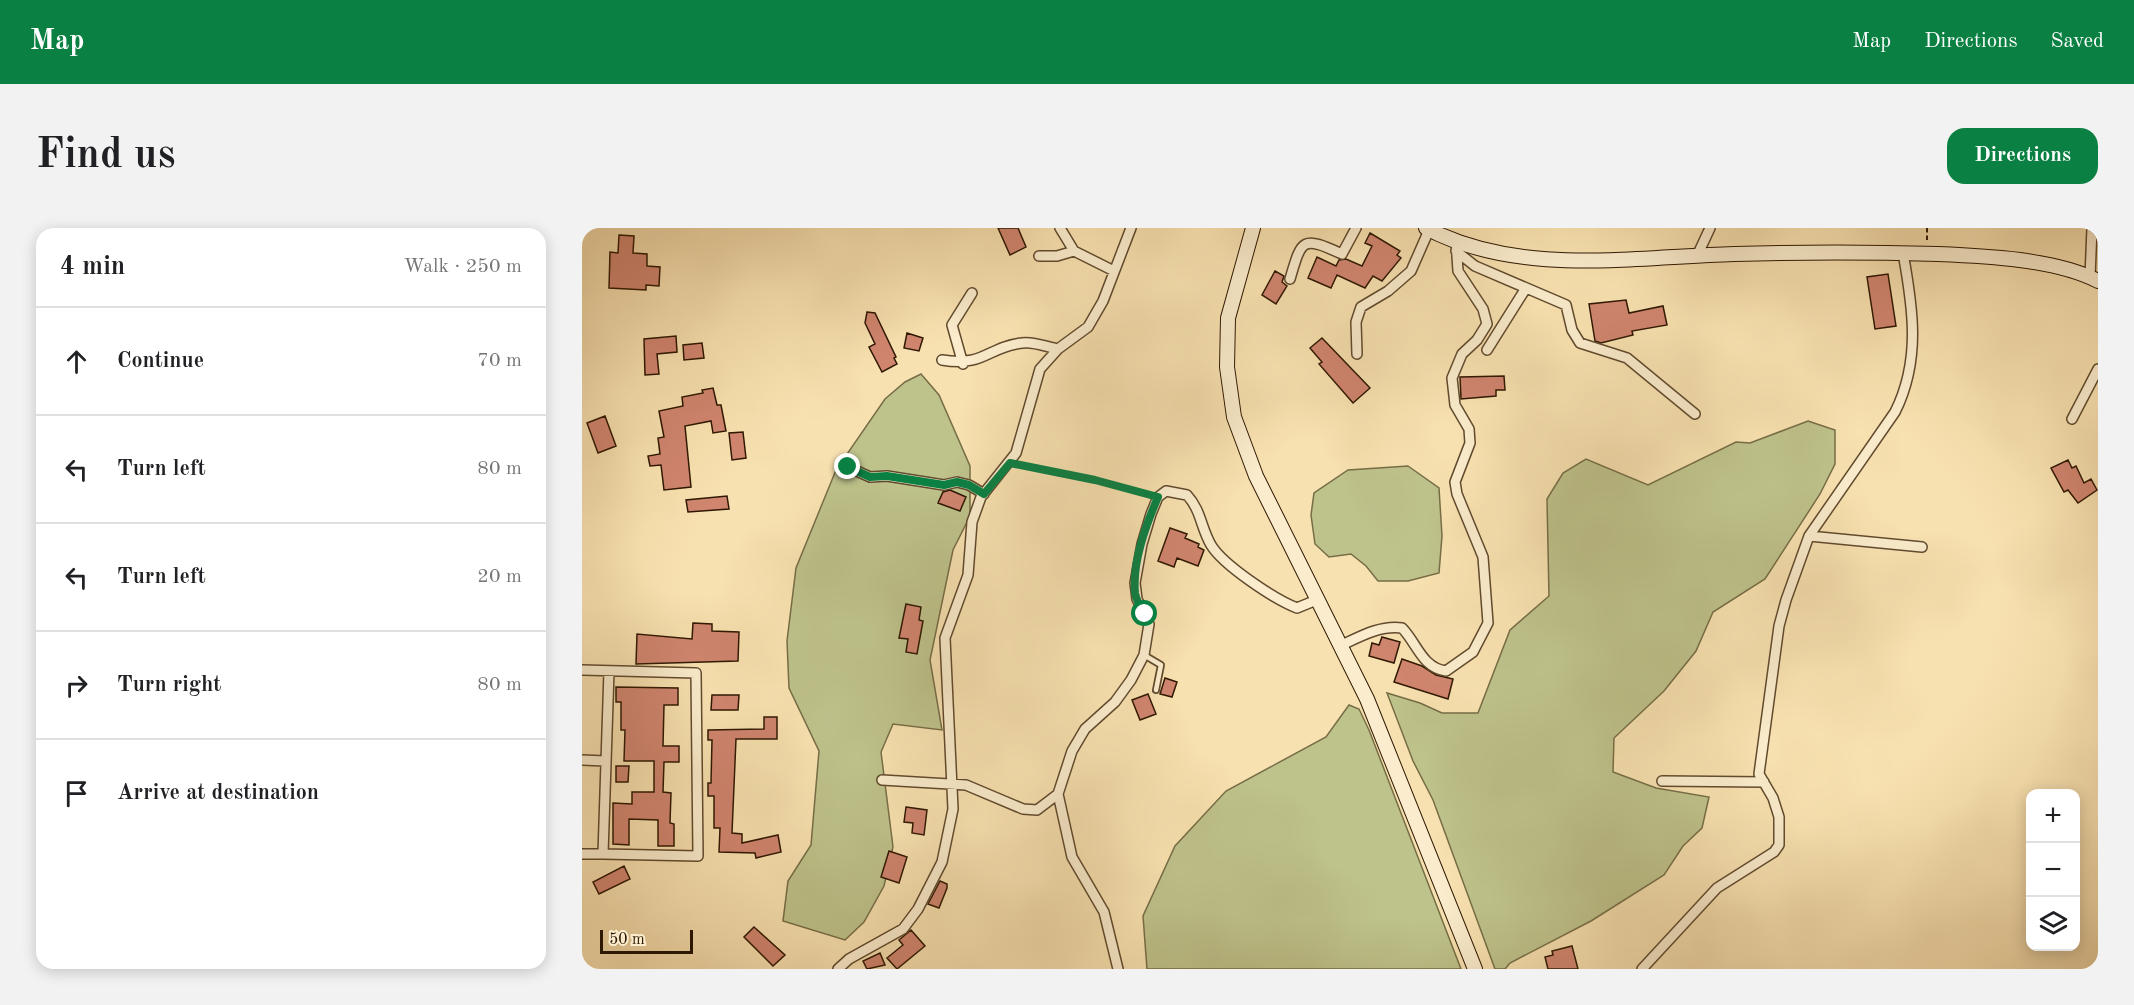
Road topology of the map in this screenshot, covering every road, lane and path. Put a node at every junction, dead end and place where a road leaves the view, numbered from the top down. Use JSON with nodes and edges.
{"nodes":[{"id":1,"x":1060,"y":228,"type":"edge"},
{"id":2,"x":1131,"y":228,"type":"edge"},
{"id":3,"x":1253,"y":228,"type":"edge"},
{"id":4,"x":1356,"y":228,"type":"edge"},
{"id":5,"x":1710,"y":228,"type":"edge"},
{"id":6,"x":2092,"y":228,"type":"edge"},
{"id":7,"x":1427,"y":229,"type":"edge"},
{"id":8,"x":1456,"y":247,"type":"junction"},
{"id":9,"x":1074,"y":251,"type":"junction"},
{"id":10,"x":1903,"y":253,"type":"junction"},
{"id":11,"x":1039,"y":256,"type":"dead end"},
{"id":12,"x":1697,"y":256,"type":"junction"},
{"id":13,"x":1114,"y":271,"type":"junction"},
{"id":14,"x":1290,"y":279,"type":"dead end"},
{"id":15,"x":2094,"y":279,"type":"edge"},
{"id":16,"x":1526,"y":288,"type":"junction"},
{"id":17,"x":972,"y":293,"type":"dead end"},
{"id":18,"x":1058,"y":349,"type":"junction"},
{"id":19,"x":1487,"y":350,"type":"dead end"},
{"id":20,"x":1357,"y":354,"type":"dead end"},
{"id":21,"x":942,"y":360,"type":"dead end"},
{"id":22,"x":963,"y":364,"type":"junction"},
{"id":23,"x":2098,"y":369,"type":"edge"},
{"id":24,"x":1695,"y":414,"type":"dead end"},
{"id":25,"x":2072,"y":419,"type":"dead end"},
{"id":26,"x":1010,"y":463,"type":"junction"},
{"id":27,"x":848,"y":467,"type":"dead end"},
{"id":28,"x":984,"y":494,"type":"junction"},
{"id":29,"x":1158,"y":497,"type":"junction"},
{"id":30,"x":1809,"y":536,"type":"junction"},
{"id":31,"x":1922,"y":547,"type":"dead end"},
{"id":32,"x":1319,"y":599,"type":"junction"},
{"id":33,"x":1342,"y":645,"type":"junction"},
{"id":34,"x":1144,"y":655,"type":"junction"},
{"id":35,"x":582,"y":670,"type":"edge"},
{"id":36,"x":609,"y":671,"type":"junction"},
{"id":37,"x":1156,"y":690,"type":"dead end"},
{"id":38,"x":582,"y":760,"type":"edge"},
{"id":39,"x":605,"y":761,"type":"junction"},
{"id":40,"x":882,"y":780,"type":"dead end"},
{"id":41,"x":1662,"y":781,"type":"dead end"},
{"id":42,"x":1764,"y":782,"type":"junction"},
{"id":43,"x":952,"y":786,"type":"junction"},
{"id":44,"x":1058,"y":794,"type":"junction"},
{"id":45,"x":582,"y":854,"type":"edge"},
{"id":46,"x":603,"y":854,"type":"junction"},
{"id":47,"x":838,"y":969,"type":"edge"},
{"id":48,"x":1118,"y":969,"type":"edge"},
{"id":49,"x":1475,"y":969,"type":"edge"},
{"id":50,"x":1642,"y":969,"type":"edge"}],
"edges":[{"from":1,"to":9,"type":"street"},
{"from":2,"to":13,"type":"street"},
{"from":3,"to":32,"type":"street"},
{"from":4,"to":14,"type":"street"},
{"from":5,"to":12,"type":"street"},
{"from":6,"to":15,"type":"street"},
{"from":7,"to":8,"type":"street"},
{"from":7,"to":20,"type":"street"},
{"from":8,"to":12,"type":"street"},
{"from":8,"to":16,"type":"street"},
{"from":8,"to":33,"type":"street"},
{"from":9,"to":11,"type":"street"},
{"from":9,"to":13,"type":"street"},
{"from":10,"to":12,"type":"street"},
{"from":10,"to":15,"type":"street"},
{"from":10,"to":30,"type":"street"},
{"from":13,"to":18,"type":"street"},
{"from":16,"to":19,"type":"street"},
{"from":16,"to":24,"type":"street"},
{"from":17,"to":22,"type":"street"},
{"from":18,"to":22,"type":"street"},
{"from":18,"to":26,"type":"street"},
{"from":21,"to":22,"type":"street"},
{"from":23,"to":25,"type":"street"},
{"from":26,"to":28,"type":"street"},
{"from":26,"to":29,"type":"path"},
{"from":27,"to":28,"type":"street"},
{"from":28,"to":43,"type":"street"},
{"from":29,"to":32,"type":"street"},
{"from":29,"to":34,"type":"street"},
{"from":30,"to":31,"type":"street"},
{"from":30,"to":42,"type":"street"},
{"from":32,"to":33,"type":"street"},
{"from":33,"to":49,"type":"street"},
{"from":34,"to":37,"type":"lane"},
{"from":34,"to":44,"type":"street"},
{"from":35,"to":36,"type":"street"},
{"from":36,"to":39,"type":"street"},
{"from":36,"to":46,"type":"street"},
{"from":38,"to":39,"type":"street"},
{"from":39,"to":46,"type":"street"},
{"from":40,"to":43,"type":"street"},
{"from":41,"to":42,"type":"street"},
{"from":42,"to":50,"type":"street"},
{"from":43,"to":44,"type":"street"},
{"from":43,"to":47,"type":"street"},
{"from":44,"to":48,"type":"street"},
{"from":45,"to":46,"type":"street"}]}
